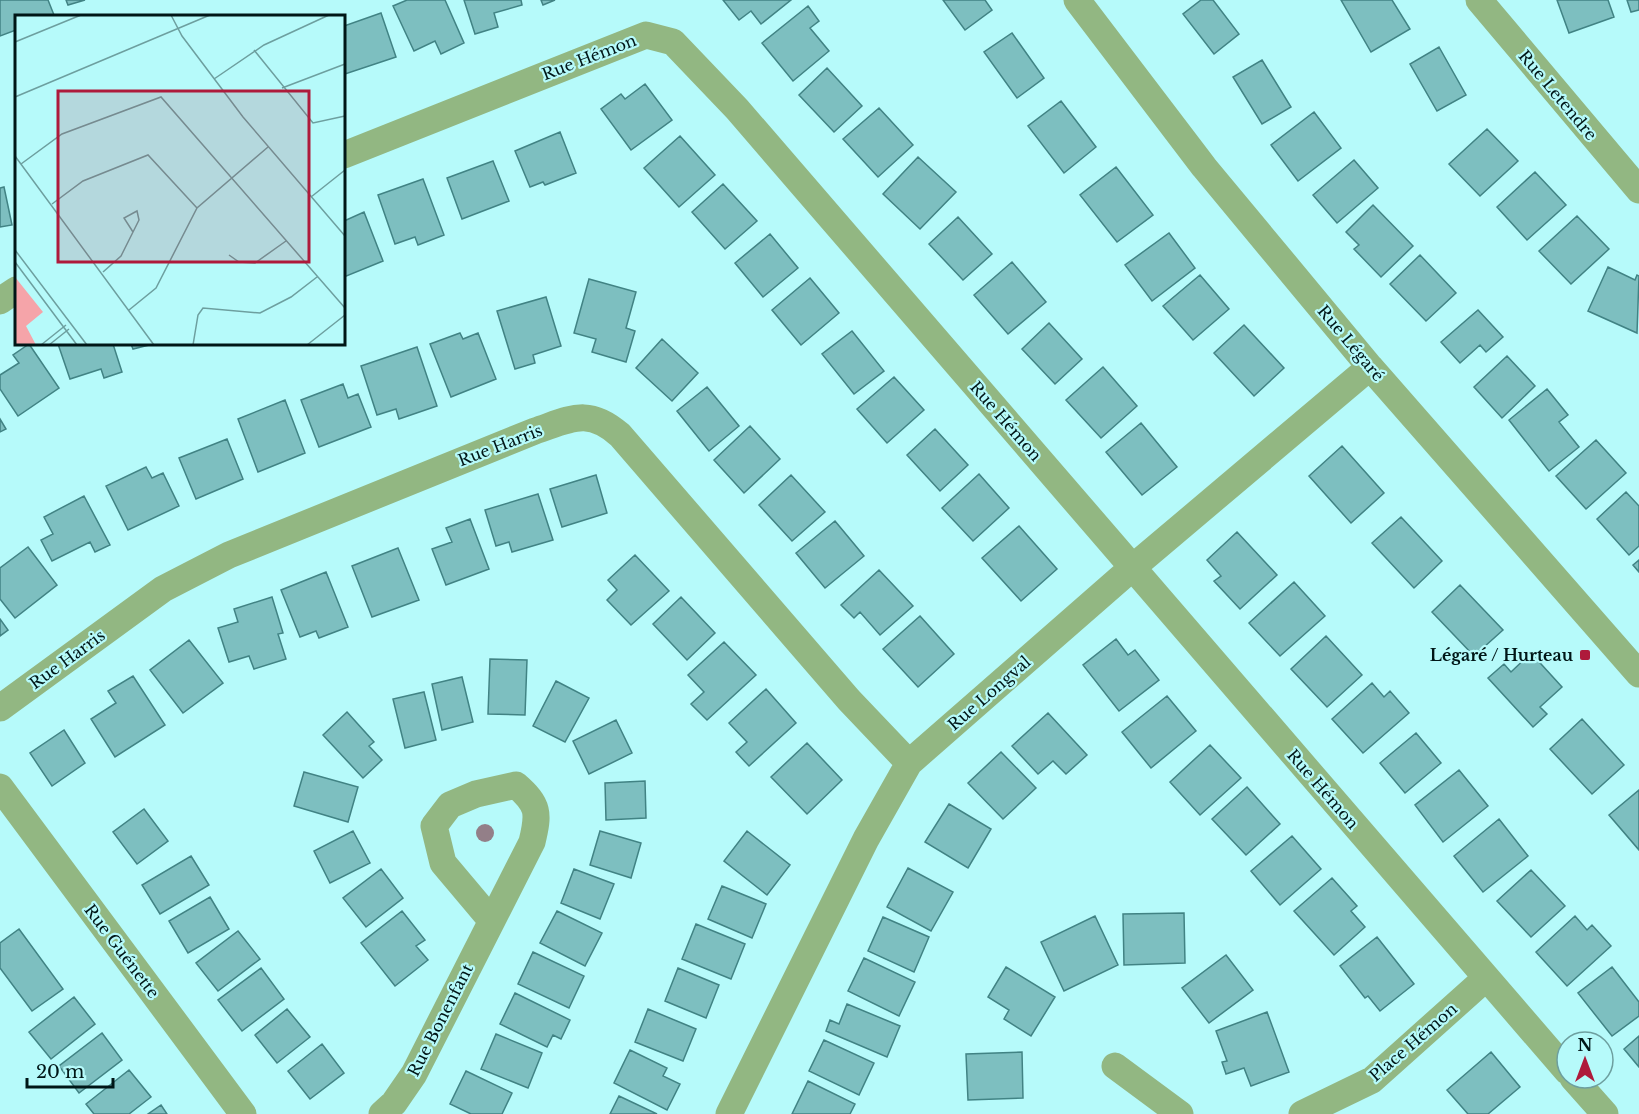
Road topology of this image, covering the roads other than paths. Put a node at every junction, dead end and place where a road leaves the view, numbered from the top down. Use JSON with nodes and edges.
{"nodes":[{"id":1,"x":1077,"y":0,"type":"edge"},
{"id":2,"x":1479,"y":0,"type":"edge"},
{"id":3,"x":345,"y":155,"type":"edge"},
{"id":4,"x":1639,"y":190,"type":"edge"},
{"id":5,"x":15,"y":291,"type":"edge"},
{"id":6,"x":0,"y":301,"type":"edge"},
{"id":7,"x":1370,"y":367,"type":"junction"},
{"id":8,"x":1132,"y":568,"type":"junction"},
{"id":9,"x":1639,"y":674,"type":"edge"},
{"id":10,"x":0,"y":708,"type":"edge"},
{"id":11,"x":909,"y":763,"type":"junction"},
{"id":12,"x":0,"y":787,"type":"edge"},
{"id":13,"x":491,"y":920,"type":"junction"},
{"id":14,"x":1486,"y":978,"type":"junction"},
{"id":15,"x":1555,"y":1057,"type":"edge"},
{"id":16,"x":1115,"y":1066,"type":"dead end"},
{"id":17,"x":1584,"y":1090,"type":"edge"},
{"id":18,"x":243,"y":1114,"type":"edge"},
{"id":19,"x":382,"y":1114,"type":"edge"},
{"id":20,"x":729,"y":1114,"type":"edge"},
{"id":21,"x":1180,"y":1114,"type":"edge"},
{"id":22,"x":1302,"y":1114,"type":"edge"},
{"id":23,"x":1605,"y":1114,"type":"edge"}],
"edges":[{"from":1,"to":7,"type":"street","name":"Rue Légaré"},
{"from":2,"to":4,"type":"street","name":"Rue Letendre"},
{"from":3,"to":8,"type":"street","name":"Rue Hémon"},
{"from":5,"to":6,"type":"street"},
{"from":7,"to":8,"type":"street","name":"Rue Longval"},
{"from":7,"to":9,"type":"street","name":"Rue Légaré"},
{"from":8,"to":11,"type":"street","name":"Rue Longval"},
{"from":8,"to":14,"type":"street","name":"Rue Hémon"},
{"from":10,"to":11,"type":"street","name":"Rue Harris"},
{"from":11,"to":20,"type":"street","name":"Rue Longval"},
{"from":12,"to":18,"type":"street","name":"Rue Guénette"},
{"from":13,"to":13,"type":"street","name":"Rue Bonenfant"},
{"from":13,"to":19,"type":"street","name":"Rue Bonenfant"},
{"from":14,"to":15,"type":"street","name":"Rue Hémon"},
{"from":14,"to":22,"type":"street","name":"Place Hémon"},
{"from":16,"to":21,"type":"street"},
{"from":17,"to":23,"type":"street"}]}
